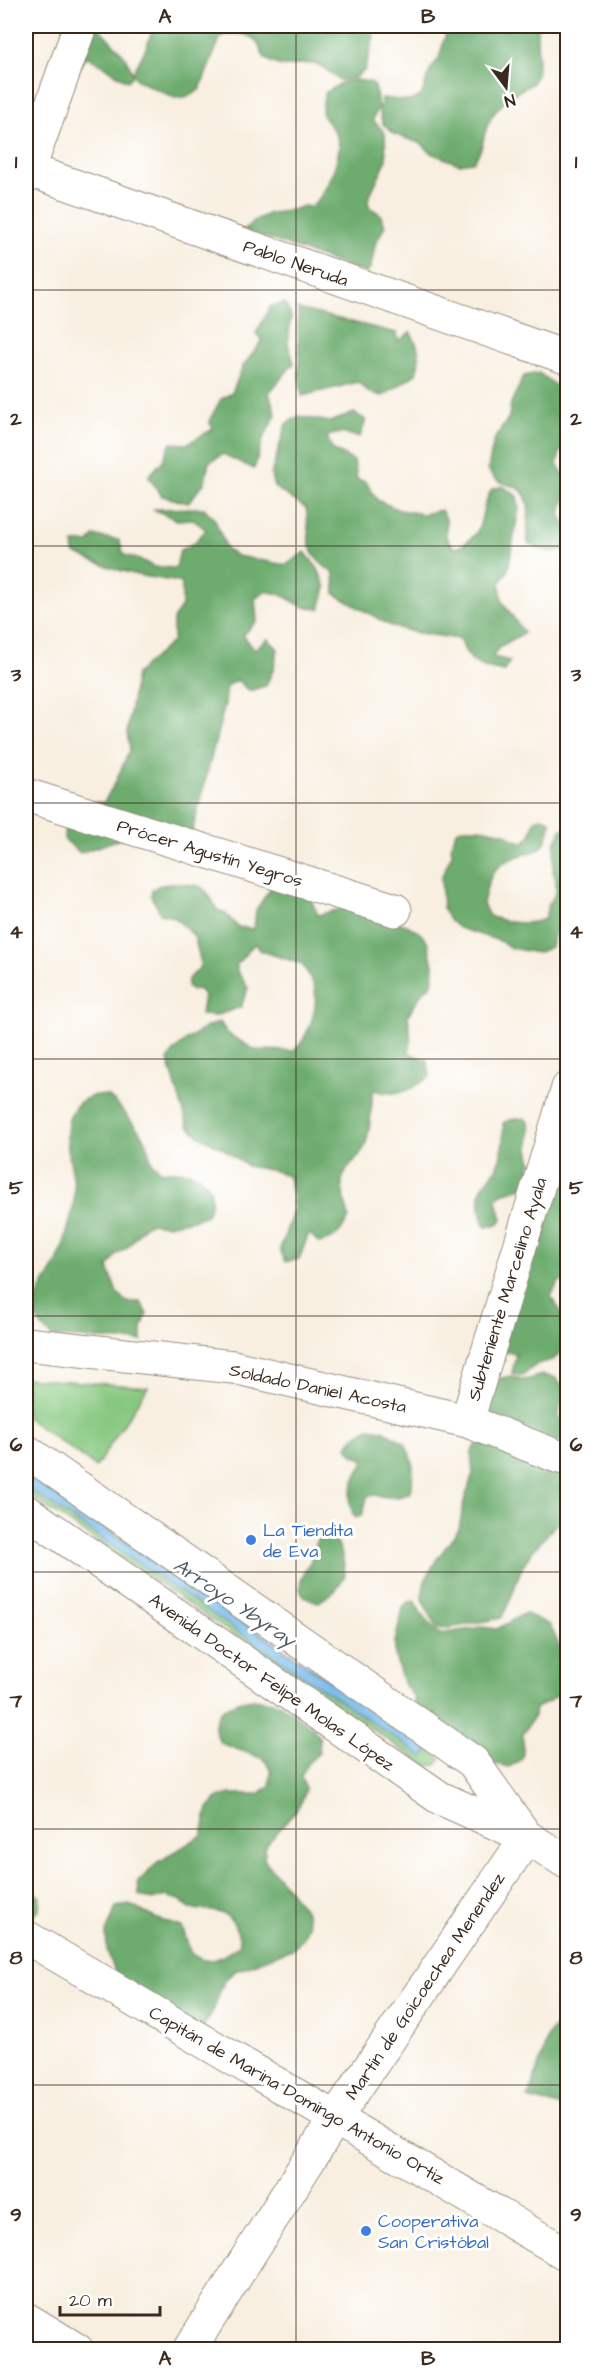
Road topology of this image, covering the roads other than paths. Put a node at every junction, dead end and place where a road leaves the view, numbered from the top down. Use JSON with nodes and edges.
{"nodes":[{"id":1,"x":80,"y":26,"type":"edge"},
{"id":2,"x":27,"y":172,"type":"edge"},
{"id":3,"x":567,"y":358,"type":"edge"},
{"id":4,"x":26,"y":795,"type":"edge"},
{"id":5,"x":395,"y":910,"type":"dead end"},
{"id":6,"x":567,"y":1088,"type":"edge"},
{"id":7,"x":26,"y":1344,"type":"edge"},
{"id":8,"x":467,"y":1421,"type":"junction"},
{"id":9,"x":26,"y":1451,"type":"edge"},
{"id":10,"x":567,"y":1459,"type":"edge"},
{"id":11,"x":26,"y":1511,"type":"edge"},
{"id":12,"x":526,"y":1837,"type":"junction"},
{"id":13,"x":567,"y":1863,"type":"edge"},
{"id":14,"x":26,"y":1937,"type":"edge"},
{"id":15,"x":336,"y":2117,"type":"junction"},
{"id":16,"x":567,"y":2254,"type":"edge"},
{"id":17,"x":26,"y":2319,"type":"edge"},
{"id":18,"x":77,"y":2349,"type":"edge"},
{"id":19,"x":189,"y":2349,"type":"edge"}],
"edges":[{"from":1,"to":2,"type":"street"},
{"from":2,"to":3,"type":"street","name":"Pablo Neruda"},
{"from":4,"to":5,"type":"street","name":"Prócer Agustín Yegros"},
{"from":6,"to":8,"type":"street","name":"Subteniente Marcelino Ayala"},
{"from":7,"to":8,"type":"street","name":"Soldado Daniel Acosta"},
{"from":8,"to":10,"type":"street","name":"Soldado Daniel Acosta"},
{"from":9,"to":12,"type":"street","name":"Avenida Doctor Felipe Molas López"},
{"from":11,"to":12,"type":"street","name":"Avenida Doctor Felipe Molas López"},
{"from":12,"to":13,"type":"street","name":"Avenida Doctor Felipe Molas López"},
{"from":12,"to":15,"type":"street","name":"Martin de Goicoechea Menendez"},
{"from":14,"to":15,"type":"street","name":"Capitán de Marina Domingo Antonio Ortiz"},
{"from":15,"to":16,"type":"street","name":"Capitán de Marina Domingo Antonio Ortiz"},
{"from":15,"to":19,"type":"street","name":"Martin de Goicoechea Menendez"},
{"from":17,"to":18,"type":"street"}]}
